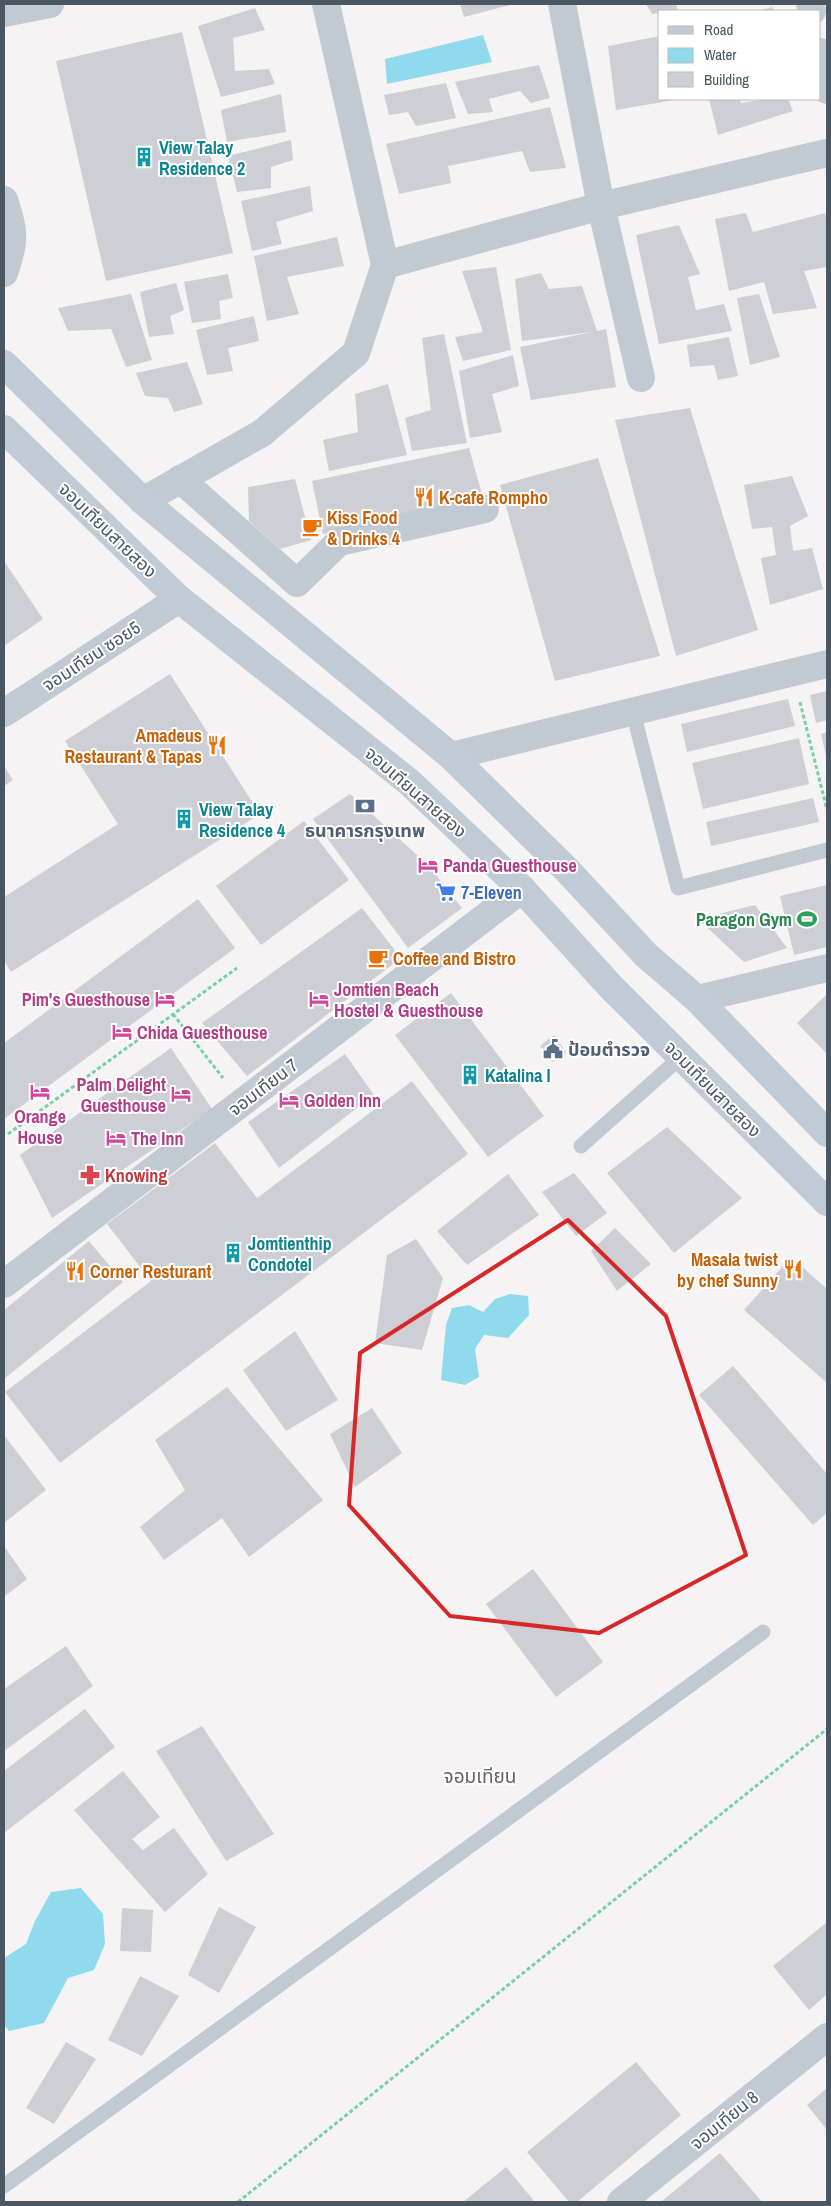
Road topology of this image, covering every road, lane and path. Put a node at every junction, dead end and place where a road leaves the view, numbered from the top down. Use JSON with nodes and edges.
{"nodes":[{"id":1,"x":50,"y":4,"type":"edge"},
{"id":2,"x":326,"y":4,"type":"edge"},
{"id":3,"x":562,"y":4,"type":"edge"},
{"id":4,"x":4,"y":13,"type":"edge"},
{"id":5,"x":821,"y":57,"type":"edge"},
{"id":6,"x":827,"y":90,"type":"edge"},
{"id":7,"x":827,"y":153,"type":"edge"},
{"id":8,"x":4,"y":200,"type":"edge"},
{"id":9,"x":601,"y":206,"type":"junction"},
{"id":10,"x":385,"y":265,"type":"junction"},
{"id":11,"x":4,"y":273,"type":"edge"},
{"id":12,"x":4,"y":364,"type":"edge"},
{"id":13,"x":641,"y":378,"type":"dead end"},
{"id":14,"x":4,"y":428,"type":"edge"},
{"id":15,"x":180,"y":479,"type":"junction"},
{"id":16,"x":143,"y":501,"type":"junction"},
{"id":17,"x":485,"y":509,"type":"dead end"},
{"id":18,"x":179,"y":599,"type":"junction"},
{"id":19,"x":827,"y":664,"type":"edge"},
{"id":20,"x":793,"y":672,"type":"junction"},
{"id":21,"x":633,"y":712,"type":"junction"},
{"id":22,"x":4,"y":713,"type":"edge"},
{"id":23,"x":451,"y":756,"type":"junction"},
{"id":24,"x":827,"y":810,"type":"edge"},
{"id":25,"x":827,"y":850,"type":"edge"},
{"id":26,"x":522,"y":890,"type":"junction"},
{"id":27,"x":237,"y":968,"type":"dead end"},
{"id":28,"x":827,"y":968,"type":"edge"},
{"id":29,"x":697,"y":999,"type":"junction"},
{"id":30,"x":173,"y":1014,"type":"junction"},
{"id":31,"x":681,"y":1057,"type":"junction"},
{"id":32,"x":242,"y":1103,"type":"junction"},
{"id":33,"x":827,"y":1133,"type":"edge"},
{"id":34,"x":8,"y":1134,"type":"dead end"},
{"id":35,"x":581,"y":1146,"type":"dead end"},
{"id":36,"x":827,"y":1202,"type":"edge"},
{"id":37,"x":4,"y":1284,"type":"edge"},
{"id":38,"x":763,"y":1632,"type":"dead end"},
{"id":39,"x":827,"y":1729,"type":"edge"},
{"id":40,"x":827,"y":2037,"type":"edge"},
{"id":41,"x":4,"y":2186,"type":"edge"},
{"id":42,"x":238,"y":2202,"type":"edge"},
{"id":43,"x":621,"y":2202,"type":"edge"}],
"edges":[{"from":1,"to":4,"type":"street"},
{"from":2,"to":10,"type":"street"},
{"from":3,"to":9,"type":"street"},
{"from":5,"to":6,"type":"street"},
{"from":7,"to":9,"type":"street"},
{"from":8,"to":11,"type":"street"},
{"from":9,"to":10,"type":"street"},
{"from":9,"to":13,"type":"street"},
{"from":10,"to":15,"type":"street"},
{"from":12,"to":16,"type":"main road"},
{"from":14,"to":18,"type":"main road","name":"จอมเทียนสายสอง"},
{"from":15,"to":16,"type":"street"},
{"from":15,"to":17,"type":"street"},
{"from":16,"to":23,"type":"main road"},
{"from":18,"to":22,"type":"street","name":"จอมเทียน ซอย5"},
{"from":18,"to":26,"type":"main road","name":"จอมเทียนสายสอง"},
{"from":19,"to":20,"type":"street"},
{"from":20,"to":21,"type":"street"},
{"from":20,"to":24,"type":"path"},
{"from":21,"to":23,"type":"street"},
{"from":21,"to":25,"type":"lane"},
{"from":23,"to":29,"type":"main road"},
{"from":26,"to":31,"type":"main road","name":"จอมเทียนสายสอง"},
{"from":26,"to":32,"type":"street","name":"จอมเทียน 7"},
{"from":27,"to":30,"type":"path"},
{"from":28,"to":29,"type":"street"},
{"from":29,"to":33,"type":"main road"},
{"from":30,"to":32,"type":"path"},
{"from":30,"to":34,"type":"path"},
{"from":31,"to":35,"type":"lane"},
{"from":31,"to":36,"type":"main road","name":"จอมเทียนสายสอง"},
{"from":32,"to":37,"type":"street","name":"จอมเทียน 7"},
{"from":38,"to":41,"type":"lane"},
{"from":39,"to":42,"type":"path"},
{"from":40,"to":43,"type":"street","name":"จอมเทียน 8"}]}
